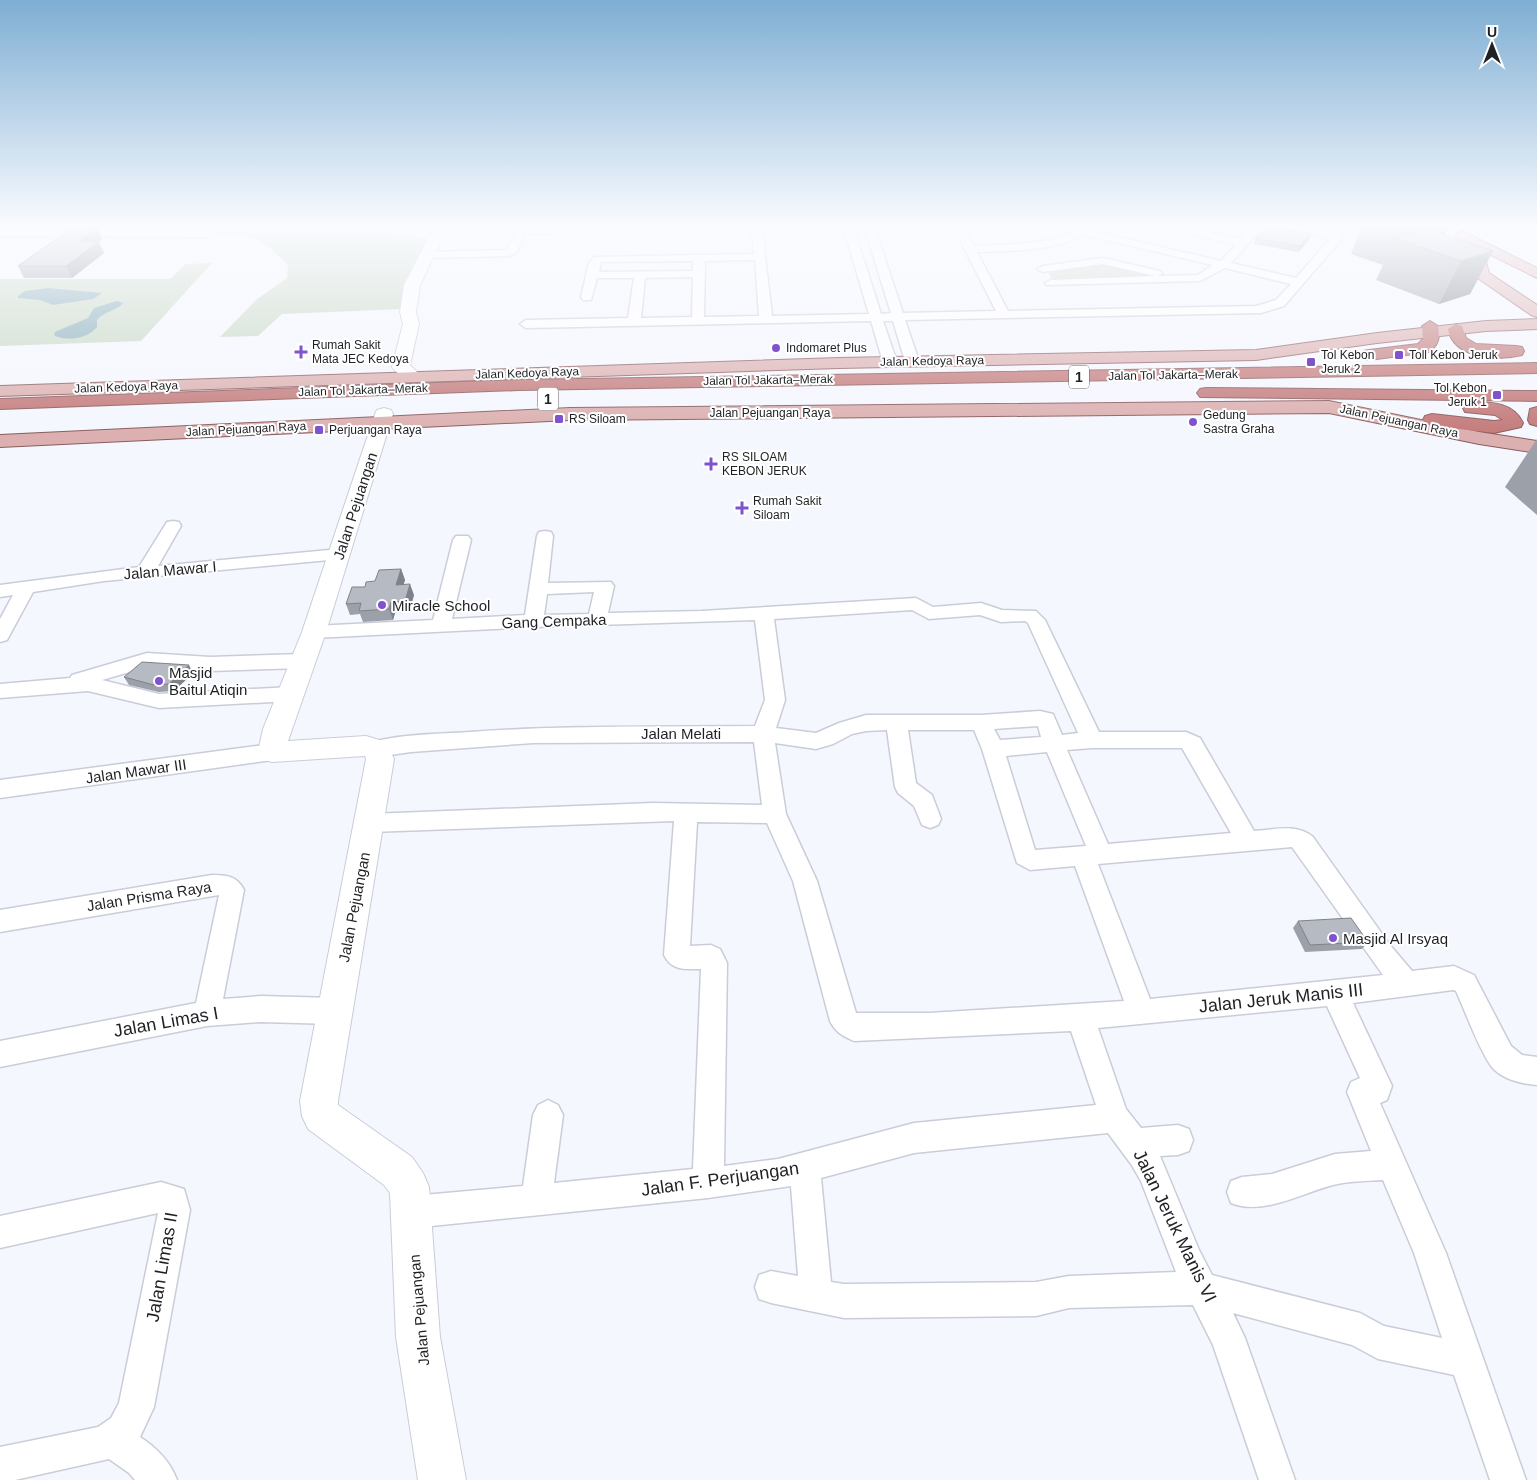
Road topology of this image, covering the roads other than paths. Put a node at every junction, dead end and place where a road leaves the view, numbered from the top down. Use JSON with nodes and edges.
{"nodes":[{"id":1,"x":411,"y":295,"type":"edge"},
{"id":2,"x":637,"y":295,"type":"edge"},
{"id":3,"x":699,"y":295,"type":"edge"},
{"id":4,"x":764,"y":295,"type":"edge"},
{"id":5,"x":869,"y":295,"type":"edge"},
{"id":6,"x":891,"y":295,"type":"edge"},
{"id":7,"x":994,"y":295,"type":"edge"},
{"id":8,"x":1288,"y":295,"type":"edge"},
{"id":9,"x":1517,"y":295,"type":"edge"},
{"id":10,"x":1529,"y":302,"type":"edge"},
{"id":11,"x":408,"y":312,"type":"junction"},
{"id":12,"x":1004,"y":315,"type":"junction"},
{"id":13,"x":898,"y":317,"type":"junction"},
{"id":14,"x":876,"y":318,"type":"junction"},
{"id":15,"x":766,"y":320,"type":"junction"},
{"id":16,"x":698,"y":321,"type":"junction"},
{"id":17,"x":634,"y":322,"type":"junction"},
{"id":18,"x":526,"y":324,"type":"dead end"},
{"id":19,"x":1537,"y":324,"type":"edge"},
{"id":20,"x":1430,"y":329,"type":"junction"},
{"id":21,"x":1537,"y":330,"type":"edge"},
{"id":22,"x":1457,"y":333,"type":"junction"},
{"id":23,"x":1534,"y":355,"type":"edge"},
{"id":24,"x":890,"y":362,"type":"junction"},
{"id":25,"x":912,"y":362,"type":"junction"},
{"id":26,"x":1537,"y":368,"type":"edge"},
{"id":27,"x":386,"y":372,"type":"junction"},
{"id":28,"x":409,"y":372,"type":"junction"},
{"id":29,"x":431,"y":375,"type":"junction"},
{"id":30,"x":1132,"y":376,"type":"junction"},
{"id":31,"x":840,"y":378,"type":"junction"},
{"id":32,"x":1537,"y":381,"type":"edge"},
{"id":33,"x":0,"y":385,"type":"edge"},
{"id":34,"x":1095,"y":390,"type":"junction"},
{"id":35,"x":0,"y":392,"type":"edge"},
{"id":36,"x":1312,"y":393,"type":"junction"},
{"id":37,"x":1537,"y":396,"type":"edge"},
{"id":38,"x":0,"y":404,"type":"edge"},
{"id":39,"x":1537,"y":414,"type":"edge"},
{"id":40,"x":0,"y":415,"type":"edge"},
{"id":41,"x":383,"y":418,"type":"junction"},
{"id":42,"x":1432,"y":420,"type":"junction"},
{"id":43,"x":1537,"y":420,"type":"edge"},
{"id":44,"x":0,"y":434,"type":"edge"},
{"id":45,"x":1537,"y":440,"type":"edge"},
{"id":46,"x":0,"y":441,"type":"edge"},
{"id":47,"x":1537,"y":447,"type":"edge"},
{"id":48,"x":174,"y":526,"type":"dead end"},
{"id":49,"x":545,"y":536,"type":"dead end"},
{"id":50,"x":462,"y":540,"type":"dead end"},
{"id":51,"x":340,"y":554,"type":"junction"},
{"id":52,"x":145,"y":572,"type":"junction"},
{"id":53,"x":26,"y":588,"type":"junction"},
{"id":54,"x":538,"y":589,"type":"junction"},
{"id":55,"x":0,"y":591,"type":"edge"},
{"id":56,"x":764,"y":613,"type":"junction"},
{"id":57,"x":596,"y":619,"type":"junction"},
{"id":58,"x":534,"y":621,"type":"junction"},
{"id":59,"x":441,"y":625,"type":"junction"},
{"id":60,"x":0,"y":636,"type":"edge"},
{"id":61,"x":309,"y":647,"type":"junction"},
{"id":62,"x":64,"y":684,"type":"junction"},
{"id":63,"x":0,"y":691,"type":"edge"},
{"id":64,"x":291,"y":694,"type":"junction"},
{"id":65,"x":896,"y":722,"type":"junction"},
{"id":66,"x":981,"y":722,"type":"junction"},
{"id":67,"x":763,"y":734,"type":"junction"},
{"id":68,"x":1092,"y":740,"type":"junction"},
{"id":69,"x":1054,"y":744,"type":"junction"},
{"id":70,"x":376,"y":749,"type":"junction"},
{"id":71,"x":993,"y":749,"type":"junction"},
{"id":72,"x":272,"y":752,"type":"junction"},
{"id":73,"x":0,"y":789,"type":"edge"},
{"id":74,"x":686,"y":812,"type":"junction"},
{"id":75,"x":775,"y":814,"type":"junction"},
{"id":76,"x":930,"y":819,"type":"dead end"},
{"id":77,"x":370,"y":823,"type":"junction"},
{"id":78,"x":1247,"y":841,"type":"junction"},
{"id":79,"x":1092,"y":855,"type":"junction"},
{"id":80,"x":0,"y":921,"type":"edge"},
{"id":81,"x":1406,"y":984,"type":"junction"},
{"id":82,"x":1335,"y":993,"type":"junction"},
{"id":83,"x":334,"y":1011,"type":"junction"},
{"id":84,"x":1142,"y":1012,"type":"junction"},
{"id":85,"x":207,"y":1013,"type":"junction"},
{"id":86,"x":1080,"y":1017,"type":"junction"},
{"id":87,"x":0,"y":1054,"type":"edge"},
{"id":88,"x":1537,"y":1071,"type":"edge"},
{"id":89,"x":548,"y":1115,"type":"dead end"},
{"id":90,"x":1115,"y":1118,"type":"junction"},
{"id":91,"x":1178,"y":1140,"type":"dead end"},
{"id":92,"x":1135,"y":1143,"type":"junction"},
{"id":93,"x":1392,"y":1164,"type":"junction"},
{"id":94,"x":805,"y":1167,"type":"junction"},
{"id":95,"x":708,"y":1183,"type":"junction"},
{"id":96,"x":1242,"y":1192,"type":"dead end"},
{"id":97,"x":536,"y":1200,"type":"junction"},
{"id":98,"x":412,"y":1212,"type":"junction"},
{"id":99,"x":0,"y":1232,"type":"edge"},
{"id":100,"x":771,"y":1287,"type":"dead end"},
{"id":101,"x":1201,"y":1288,"type":"junction"},
{"id":102,"x":816,"y":1296,"type":"junction"},
{"id":103,"x":1468,"y":1360,"type":"junction"},
{"id":104,"x":112,"y":1440,"type":"junction"},
{"id":105,"x":0,"y":1465,"type":"edge"},
{"id":106,"x":159,"y":1480,"type":"edge"},
{"id":107,"x":442,"y":1480,"type":"edge"},
{"id":108,"x":1277,"y":1480,"type":"edge"},
{"id":109,"x":1508,"y":1480,"type":"edge"}],
"edges":[{"from":1,"to":11,"type":"street"},
{"from":2,"to":17,"type":"street"},
{"from":3,"to":16,"type":"street"},
{"from":4,"to":15,"type":"street"},
{"from":5,"to":14,"type":"street"},
{"from":6,"to":13,"type":"street"},
{"from":7,"to":12,"type":"street"},
{"from":8,"to":12,"type":"street"},
{"from":9,"to":10,"type":"main road"},
{"from":10,"to":20,"type":"main road","name":"Jalan Kedoya Raya"},
{"from":11,"to":27,"type":"street"},
{"from":11,"to":28,"type":"street"},
{"from":12,"to":13,"type":"street"},
{"from":13,"to":14,"type":"street"},
{"from":13,"to":25,"type":"street"},
{"from":14,"to":15,"type":"street"},
{"from":14,"to":24,"type":"street"},
{"from":15,"to":16,"type":"street"},
{"from":16,"to":17,"type":"street"},
{"from":17,"to":18,"type":"street"},
{"from":19,"to":22,"type":"main road","name":"Jalan Kedoya Raya"},
{"from":20,"to":22,"type":"main road","name":"Jalan Kedoya Raya"},
{"from":20,"to":25,"type":"main road","name":"Jalan Kedoya Raya"},
{"from":20,"to":31,"type":"highway"},
{"from":21,"to":22,"type":"main road"},
{"from":22,"to":23,"type":"highway"},
{"from":23,"to":30,"type":"highway"},
{"from":24,"to":25,"type":"main road","name":"Jalan Kedoya Raya"},
{"from":24,"to":29,"type":"main road","name":"Jalan Kedoya Raya"},
{"from":26,"to":30,"type":"highway","name":"Jalan Tol Jakarta–Merak","number":"1"},
{"from":27,"to":28,"type":"main road","name":"Jalan Kedoya Raya"},
{"from":27,"to":33,"type":"main road","name":"Jalan Kedoya Raya"},
{"from":28,"to":29,"type":"main road","name":"Jalan Kedoya Raya"},
{"from":29,"to":35,"type":"main road","name":"Jalan Kedoya Raya"},
{"from":30,"to":31,"type":"highway","name":"Jalan Tol Jakarta–Merak","number":"1"},
{"from":31,"to":38,"type":"highway","name":"Jalan Tol Jakarta–Merak","number":"1"},
{"from":32,"to":34,"type":"highway","name":"Jalan Tol Jakarta–Merak","number":"1"},
{"from":34,"to":36,"type":"highway"},
{"from":34,"to":40,"type":"highway","name":"Jalan Tol Jakarta–Merak","number":"1"},
{"from":36,"to":37,"type":"highway"},
{"from":36,"to":42,"type":"highway"},
{"from":39,"to":43,"type":"highway"},
{"from":41,"to":42,"type":"main road","name":"Jalan Pejuangan Raya"},
{"from":41,"to":44,"type":"main road","name":"Jalan Pejuangan Raya"},
{"from":41,"to":46,"type":"main road","name":"Jalan Pejuangan Raya"},
{"from":41,"to":47,"type":"main road","name":"Jalan Pejuangan Raya"},
{"from":41,"to":51,"type":"street","name":"Jalan Pejuangan"},
{"from":42,"to":45,"type":"main road","name":"Jalan Pejuangan Raya"},
{"from":48,"to":52,"type":"street"},
{"from":49,"to":54,"type":"street"},
{"from":50,"to":59,"type":"street"},
{"from":51,"to":52,"type":"street","name":"Jalan Mawar I"},
{"from":51,"to":61,"type":"street","name":"Jalan Pejuangan"},
{"from":52,"to":53,"type":"street","name":"Jalan Mawar I"},
{"from":53,"to":55,"type":"street","name":"Jalan Mawar I"},
{"from":53,"to":60,"type":"street"},
{"from":54,"to":57,"type":"street"},
{"from":54,"to":58,"type":"street"},
{"from":56,"to":57,"type":"street","name":"Gang Cempaka"},
{"from":56,"to":67,"type":"street"},
{"from":56,"to":68,"type":"street","name":"Gang Cempaka"},
{"from":57,"to":58,"type":"street","name":"Gang Cempaka"},
{"from":58,"to":59,"type":"street","name":"Gang Cempaka"},
{"from":59,"to":61,"type":"street","name":"Gang Cempaka"},
{"from":61,"to":62,"type":"street","name":"Gang Cempaka"},
{"from":61,"to":64,"type":"street","name":"Jalan Pejuangan"},
{"from":62,"to":63,"type":"street"},
{"from":62,"to":64,"type":"street"},
{"from":64,"to":72,"type":"street","name":"Jalan Pejuangan"},
{"from":65,"to":66,"type":"street","name":"Jalan Melati"},
{"from":65,"to":67,"type":"street","name":"Jalan Melati"},
{"from":65,"to":76,"type":"street"},
{"from":66,"to":69,"type":"street","name":"Jalan Melati"},
{"from":66,"to":71,"type":"street"},
{"from":67,"to":70,"type":"street","name":"Jalan Melati"},
{"from":67,"to":75,"type":"street","name":"Jalan Jeruk Manis III"},
{"from":68,"to":69,"type":"street"},
{"from":68,"to":78,"type":"street"},
{"from":69,"to":71,"type":"street"},
{"from":69,"to":79,"type":"street"},
{"from":70,"to":72,"type":"street"},
{"from":70,"to":77,"type":"street","name":"Jalan Pejuangan"},
{"from":71,"to":79,"type":"street"},
{"from":72,"to":73,"type":"street","name":"Jalan Mawar III"},
{"from":74,"to":75,"type":"street"},
{"from":74,"to":77,"type":"street"},
{"from":74,"to":95,"type":"street"},
{"from":75,"to":86,"type":"street","name":"Jalan Jeruk Manis III"},
{"from":77,"to":83,"type":"street","name":"Jalan Pejuangan"},
{"from":78,"to":79,"type":"street"},
{"from":78,"to":81,"type":"street"},
{"from":79,"to":84,"type":"street"},
{"from":80,"to":85,"type":"street","name":"Jalan Prisma Raya"},
{"from":81,"to":82,"type":"street","name":"Jalan Jeruk Manis III"},
{"from":81,"to":88,"type":"street","name":"Jalan Jeruk Manis III"},
{"from":82,"to":84,"type":"street","name":"Jalan Jeruk Manis III"},
{"from":82,"to":93,"type":"street"},
{"from":83,"to":85,"type":"street","name":"Jalan Limas I"},
{"from":83,"to":98,"type":"street","name":"Jalan Pejuangan"},
{"from":84,"to":86,"type":"street","name":"Jalan Jeruk Manis III"},
{"from":85,"to":87,"type":"street","name":"Jalan Limas I"},
{"from":86,"to":90,"type":"street"},
{"from":89,"to":97,"type":"street"},
{"from":90,"to":92,"type":"street","name":"Jalan Jeruk Manis VI"},
{"from":90,"to":94,"type":"street","name":"Jalan F. Perjuangan"},
{"from":91,"to":92,"type":"street"},
{"from":92,"to":101,"type":"street","name":"Jalan Jeruk Manis VI"},
{"from":93,"to":96,"type":"street"},
{"from":93,"to":103,"type":"street"},
{"from":94,"to":95,"type":"street","name":"Jalan F. Perjuangan"},
{"from":94,"to":102,"type":"street"},
{"from":95,"to":97,"type":"street","name":"Jalan F. Perjuangan"},
{"from":97,"to":98,"type":"street","name":"Jalan F. Perjuangan"},
{"from":98,"to":107,"type":"street","name":"Jalan Pejuangan"},
{"from":99,"to":104,"type":"street","name":"Jalan Limas II"},
{"from":100,"to":102,"type":"street"},
{"from":101,"to":102,"type":"street"},
{"from":101,"to":103,"type":"street"},
{"from":101,"to":108,"type":"street","name":"Jalan Jeruk Manis VI"},
{"from":103,"to":109,"type":"street"},
{"from":104,"to":105,"type":"street"},
{"from":104,"to":106,"type":"street"}]}
